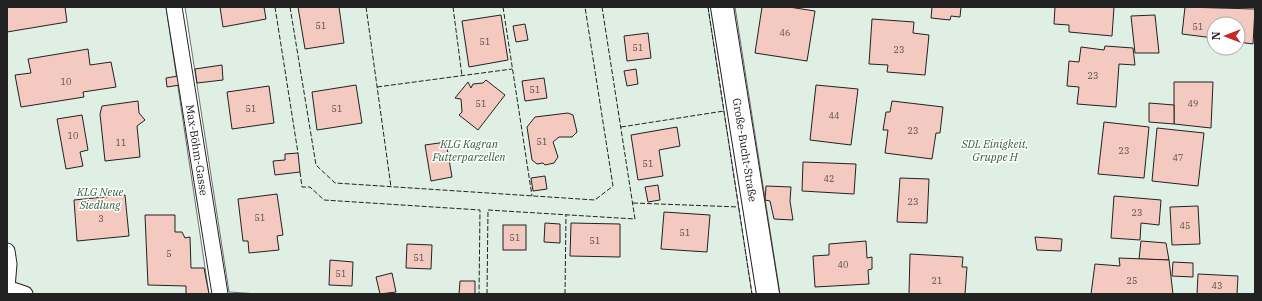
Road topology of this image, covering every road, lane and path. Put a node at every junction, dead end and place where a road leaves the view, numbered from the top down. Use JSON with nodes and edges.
{"nodes":[{"id":1,"x":174,"y":7,"type":"edge"},
{"id":2,"x":722,"y":7,"type":"edge"},
{"id":3,"x":7,"y":251,"type":"edge"},
{"id":4,"x":7,"y":288,"type":"edge"},
{"id":5,"x":25,"y":294,"type":"edge"},
{"id":6,"x":220,"y":294,"type":"edge"},
{"id":7,"x":768,"y":294,"type":"edge"}],
"edges":[{"from":1,"to":6,"type":"lane","name":"Max-Böhm-Gasse"},
{"from":2,"to":7,"type":"street","name":"Große-Bucht-Straße"},
{"from":3,"to":4,"type":"lane"},
{"from":4,"to":5,"type":"lane"}]}
